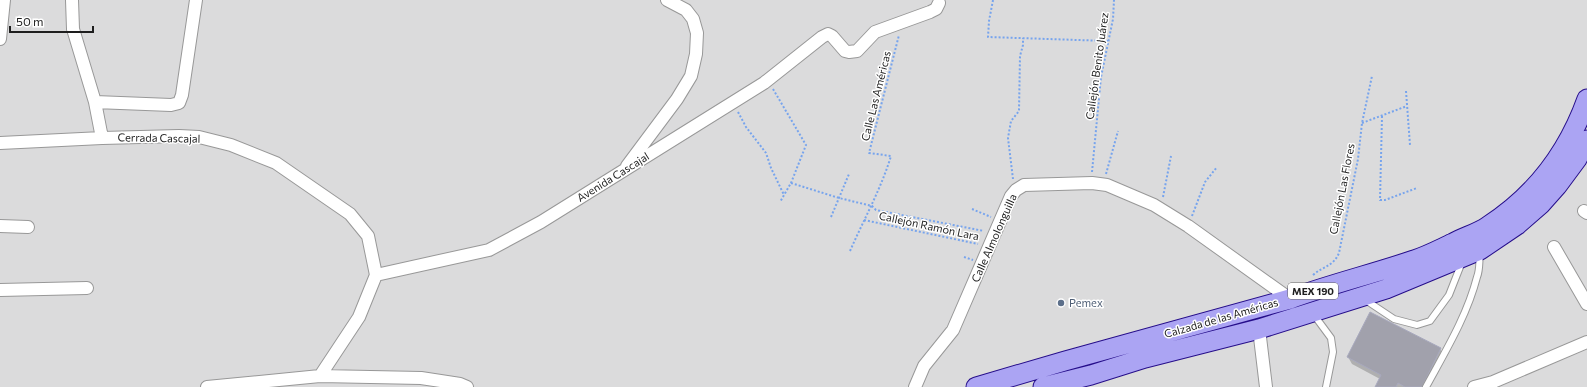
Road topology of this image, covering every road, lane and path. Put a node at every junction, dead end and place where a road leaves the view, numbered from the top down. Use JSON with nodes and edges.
{"nodes":[{"id":1,"x":4,"y":0,"type":"edge"},
{"id":2,"x":72,"y":0,"type":"edge"},
{"id":3,"x":196,"y":0,"type":"edge"},
{"id":4,"x":667,"y":0,"type":"edge"},
{"id":5,"x":994,"y":0,"type":"edge"},
{"id":6,"x":1114,"y":0,"type":"edge"},
{"id":7,"x":939,"y":3,"type":"dead end"},
{"id":8,"x":903,"y":22,"type":"junction"},
{"id":9,"x":1023,"y":38,"type":"junction"},
{"id":10,"x":0,"y":39,"type":"edge"},
{"id":11,"x":1108,"y":42,"type":"junction"},
{"id":12,"x":1372,"y":76,"type":"dead end"},
{"id":13,"x":768,"y":80,"type":"junction"},
{"id":14,"x":1406,"y":91,"type":"dead end"},
{"id":15,"x":1587,"y":99,"type":"edge"},
{"id":16,"x":95,"y":102,"type":"junction"},
{"id":17,"x":733,"y":102,"type":"junction"},
{"id":18,"x":1407,"y":106,"type":"junction"},
{"id":19,"x":1382,"y":116,"type":"junction"},
{"id":20,"x":1362,"y":123,"type":"junction"},
{"id":21,"x":1118,"y":131,"type":"dead end"},
{"id":22,"x":102,"y":138,"type":"junction"},
{"id":23,"x":1587,"y":140,"type":"edge"},
{"id":24,"x":0,"y":143,"type":"edge"},
{"id":25,"x":1410,"y":145,"type":"dead end"},
{"id":26,"x":1171,"y":156,"type":"dead end"},
{"id":27,"x":1218,"y":167,"type":"dead end"},
{"id":28,"x":624,"y":170,"type":"junction"},
{"id":29,"x":849,"y":174,"type":"dead end"},
{"id":30,"x":791,"y":183,"type":"junction"},
{"id":31,"x":1098,"y":184,"type":"junction"},
{"id":32,"x":1417,"y":188,"type":"dead end"},
{"id":33,"x":1016,"y":190,"type":"junction"},
{"id":34,"x":784,"y":195,"type":"junction"},
{"id":35,"x":839,"y":198,"type":"junction"},
{"id":36,"x":780,"y":202,"type":"dead end"},
{"id":37,"x":872,"y":206,"type":"junction"},
{"id":38,"x":1161,"y":208,"type":"junction"},
{"id":39,"x":972,"y":209,"type":"dead end"},
{"id":40,"x":831,"y":217,"type":"dead end"},
{"id":41,"x":864,"y":220,"type":"junction"},
{"id":42,"x":1000,"y":222,"type":"junction"},
{"id":43,"x":0,"y":226,"type":"edge"},
{"id":44,"x":1188,"y":226,"type":"junction"},
{"id":45,"x":28,"y":227,"type":"dead end"},
{"id":46,"x":995,"y":234,"type":"junction"},
{"id":47,"x":1554,"y":246,"type":"dead end"},
{"id":48,"x":990,"y":247,"type":"junction"},
{"id":49,"x":850,"y":251,"type":"dead end"},
{"id":50,"x":1472,"y":253,"type":"junction"},
{"id":51,"x":376,"y":275,"type":"junction"},
{"id":52,"x":87,"y":288,"type":"dead end"},
{"id":53,"x":0,"y":290,"type":"edge"},
{"id":54,"x":1310,"y":292,"type":"junction"},
{"id":55,"x":1359,"y":296,"type":"junction"},
{"id":56,"x":1290,"y":299,"type":"junction"},
{"id":57,"x":1587,"y":304,"type":"edge"},
{"id":58,"x":1312,"y":312,"type":"junction"},
{"id":59,"x":1259,"y":329,"type":"junction"},
{"id":60,"x":1587,"y":342,"type":"edge"},
{"id":61,"x":320,"y":376,"type":"junction"},
{"id":62,"x":1495,"y":384,"type":"edge"},
{"id":63,"x":207,"y":387,"type":"edge"},
{"id":64,"x":467,"y":387,"type":"edge"},
{"id":65,"x":914,"y":387,"type":"edge"},
{"id":66,"x":976,"y":387,"type":"edge"},
{"id":67,"x":1043,"y":387,"type":"edge"},
{"id":68,"x":1266,"y":387,"type":"edge"},
{"id":69,"x":1326,"y":387,"type":"edge"},
{"id":70,"x":1426,"y":387,"type":"edge"},
{"id":71,"x":1474,"y":387,"type":"edge"}],
"edges":[{"from":1,"to":10,"type":"street"},
{"from":2,"to":16,"type":"street"},
{"from":3,"to":16,"type":"street"},
{"from":4,"to":28,"type":"street"},
{"from":5,"to":9,"type":"path"},
{"from":6,"to":11,"type":"path","name":"Callejón Benito Juárez"},
{"from":7,"to":8,"type":"street"},
{"from":8,"to":13,"type":"street","name":"Avenida Cascajal"},
{"from":8,"to":37,"type":"path","name":"Calle Las Américas"},
{"from":9,"to":11,"type":"path"},
{"from":9,"to":33,"type":"path"},
{"from":11,"to":31,"type":"path","name":"Callejón Benito Juárez"},
{"from":12,"to":20,"type":"path","name":"Callejón Las Flores"},
{"from":13,"to":17,"type":"street","name":"Avenida Cascajal"},
{"from":13,"to":30,"type":"path"},
{"from":14,"to":18,"type":"path"},
{"from":15,"to":54,"type":"main road","name":"Calzada de las Américas","number":"MEX 190"},
{"from":16,"to":22,"type":"street"},
{"from":17,"to":28,"type":"street","name":"Avenida Cascajal"},
{"from":17,"to":34,"type":"path"},
{"from":18,"to":19,"type":"path"},
{"from":18,"to":25,"type":"path"},
{"from":19,"to":20,"type":"path"},
{"from":19,"to":32,"type":"path"},
{"from":20,"to":54,"type":"path","name":"Callejón Las Flores"},
{"from":21,"to":31,"type":"path"},
{"from":22,"to":24,"type":"street","name":"Cerrada Cascajal"},
{"from":22,"to":51,"type":"street","name":"Cerrada Cascajal"},
{"from":23,"to":50,"type":"main road","name":"Calzada de las Américas","number":"MEX 190"},
{"from":26,"to":38,"type":"path"},
{"from":27,"to":44,"type":"path"},
{"from":28,"to":51,"type":"street","name":"Avenida Cascajal"},
{"from":29,"to":35,"type":"path"},
{"from":30,"to":34,"type":"path"},
{"from":30,"to":35,"type":"path"},
{"from":31,"to":33,"type":"street","name":"Calle Almolonguilla"},
{"from":31,"to":38,"type":"street","name":"Calle Almolonguilla"},
{"from":33,"to":42,"type":"street","name":"Calle Almolonguilla"},
{"from":34,"to":36,"type":"path"},
{"from":35,"to":37,"type":"path"},
{"from":35,"to":40,"type":"path"},
{"from":37,"to":41,"type":"path"},
{"from":37,"to":46,"type":"path"},
{"from":38,"to":44,"type":"street","name":"Calle Almolonguilla"},
{"from":39,"to":42,"type":"path"},
{"from":41,"to":48,"type":"path","name":"Callejón Ramón Lara"},
{"from":41,"to":49,"type":"path"},
{"from":42,"to":46,"type":"street","name":"Calle Almolonguilla"},
{"from":43,"to":45,"type":"street"},
{"from":44,"to":56,"type":"street","name":"Calle Almolonguilla"},
{"from":46,"to":48,"type":"street","name":"Calle Almolonguilla"},
{"from":47,"to":57,"type":"street"},
{"from":48,"to":65,"type":"street","name":"Calle Almolonguilla"},
{"from":50,"to":55,"type":"main road","name":"Calzada de las Américas","number":"MEX 190"},
{"from":50,"to":55,"type":"lane"},
{"from":50,"to":70,"type":"lane"},
{"from":51,"to":61,"type":"street"},
{"from":52,"to":53,"type":"street"},
{"from":54,"to":56,"type":"main road","name":"Calzada de las Américas","number":"MEX 190"},
{"from":55,"to":58,"type":"main road","name":"Calzada de las Américas","number":"MEX 190"},
{"from":56,"to":66,"type":"main road","name":"Calzada de las Américas","number":"MEX 190"},
{"from":58,"to":59,"type":"main road","name":"Calzada de las Américas","number":"MEX 190"},
{"from":58,"to":69,"type":"lane"},
{"from":59,"to":67,"type":"main road","name":"Calzada de las Américas","number":"MEX 190"},
{"from":59,"to":68,"type":"street"},
{"from":60,"to":62,"type":"street"},
{"from":61,"to":63,"type":"street"},
{"from":61,"to":64,"type":"street"},
{"from":62,"to":71,"type":"street"}]}
